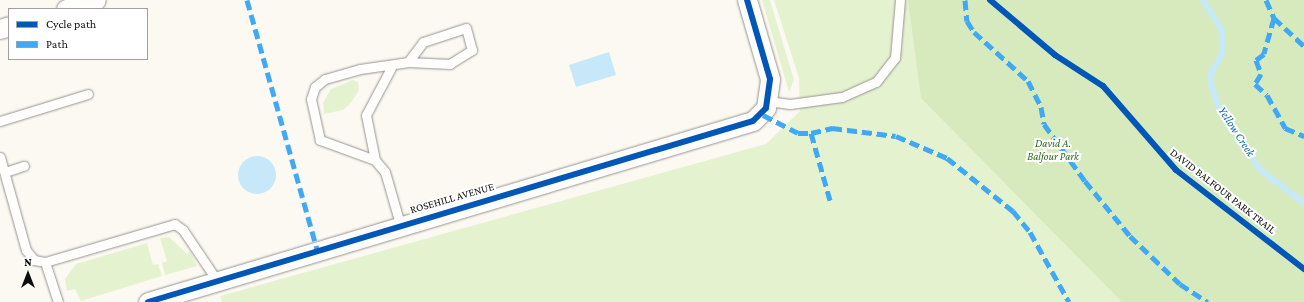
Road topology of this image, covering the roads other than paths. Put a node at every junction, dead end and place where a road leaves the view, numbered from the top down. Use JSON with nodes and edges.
{"nodes":[{"id":1,"x":96,"y":0,"type":"edge"},
{"id":2,"x":748,"y":0,"type":"edge"},
{"id":3,"x":900,"y":0,"type":"edge"},
{"id":4,"x":69,"y":8,"type":"edge"},
{"id":5,"x":408,"y":62,"type":"junction"},
{"id":6,"x":391,"y":68,"type":"junction"},
{"id":7,"x":88,"y":94,"type":"dead end"},
{"id":8,"x":766,"y":108,"type":"junction"},
{"id":9,"x":0,"y":121,"type":"edge"},
{"id":10,"x":0,"y":157,"type":"edge"},
{"id":11,"x":375,"y":160,"type":"junction"},
{"id":12,"x":24,"y":166,"type":"dead end"},
{"id":13,"x":4,"y":172,"type":"junction"},
{"id":14,"x":400,"y":224,"type":"junction"},
{"id":15,"x":45,"y":262,"type":"junction"},
{"id":16,"x":218,"y":282,"type":"junction"},
{"id":17,"x":58,"y":302,"type":"edge"},
{"id":18,"x":148,"y":302,"type":"edge"}],
"edges":[{"from":1,"to":4,"type":"street"},
{"from":2,"to":8,"type":"street"},
{"from":3,"to":8,"type":"lane"},
{"from":5,"to":5,"type":"lane"},
{"from":5,"to":6,"type":"lane"},
{"from":6,"to":11,"type":"lane"},
{"from":6,"to":11,"type":"lane"},
{"from":7,"to":9,"type":"lane"},
{"from":8,"to":14,"type":"street","name":"ROSEHILL AVENUE"},
{"from":10,"to":13,"type":"lane"},
{"from":11,"to":14,"type":"lane"},
{"from":12,"to":13,"type":"lane"},
{"from":13,"to":15,"type":"lane"},
{"from":14,"to":16,"type":"street","name":"ROSEHILL AVENUE"},
{"from":15,"to":16,"type":"lane"},
{"from":15,"to":17,"type":"lane"},
{"from":16,"to":18,"type":"street","name":"ROSEHILL AVENUE"}]}
